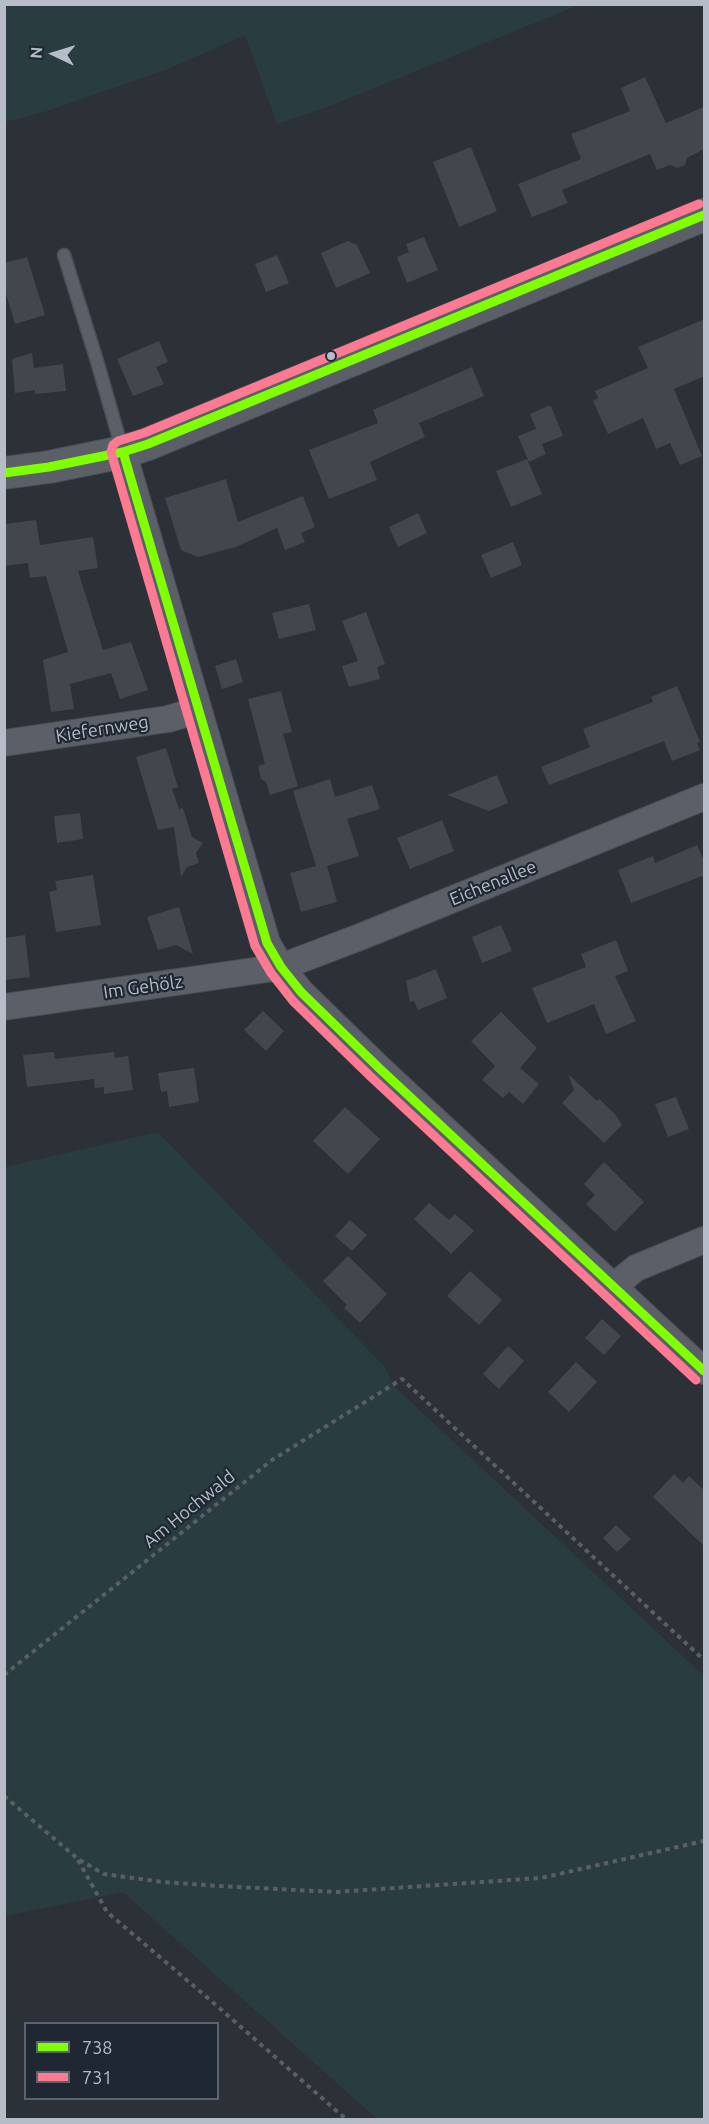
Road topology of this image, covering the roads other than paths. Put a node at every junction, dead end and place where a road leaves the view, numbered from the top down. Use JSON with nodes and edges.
{"nodes":[{"id":1,"x":705,"y":215,"type":"edge"},
{"id":2,"x":64,"y":255,"type":"dead end"},
{"id":3,"x":123,"y":452,"type":"junction"},
{"id":4,"x":4,"y":473,"type":"edge"},
{"id":5,"x":198,"y":710,"type":"junction"},
{"id":6,"x":4,"y":743,"type":"edge"},
{"id":7,"x":705,"y":798,"type":"edge"},
{"id":8,"x":281,"y":967,"type":"junction"},
{"id":9,"x":4,"y":1007,"type":"edge"},
{"id":10,"x":705,"y":1239,"type":"edge"},
{"id":11,"x":614,"y":1287,"type":"junction"},
{"id":12,"x":705,"y":1371,"type":"edge"}],
"edges":[{"from":1,"to":3,"type":"street"},
{"from":2,"to":3,"type":"lane"},
{"from":3,"to":4,"type":"street"},
{"from":3,"to":5,"type":"street"},
{"from":5,"to":6,"type":"street","name":"Kiefernweg"},
{"from":5,"to":8,"type":"street"},
{"from":7,"to":8,"type":"street","name":"Eichenallee"},
{"from":8,"to":9,"type":"street","name":"Im Gehölz"},
{"from":8,"to":11,"type":"street"},
{"from":10,"to":11,"type":"street"},
{"from":11,"to":12,"type":"street"}]}
